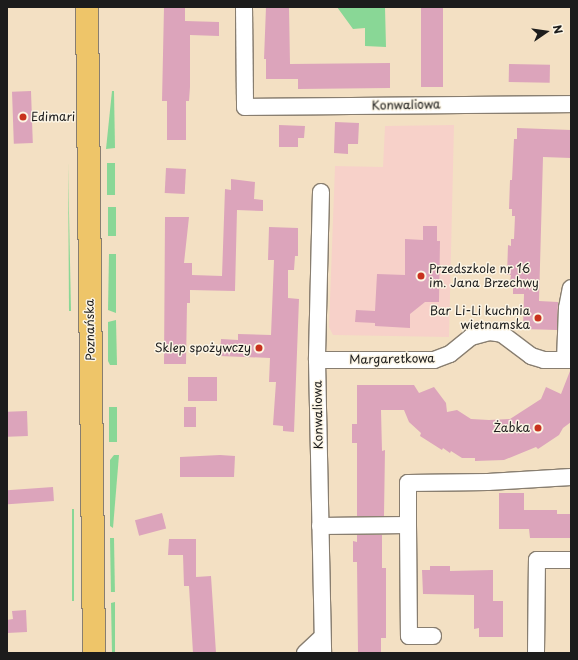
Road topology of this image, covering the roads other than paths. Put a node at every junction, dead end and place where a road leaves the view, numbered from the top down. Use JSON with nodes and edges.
{"nodes":[{"id":1,"x":87,"y":7,"type":"edge"},
{"id":2,"x":244,"y":7,"type":"edge"},
{"id":3,"x":571,"y":104,"type":"edge"},
{"id":4,"x":321,"y":192,"type":"dead end"},
{"id":5,"x":571,"y":288,"type":"edge"},
{"id":6,"x":317,"y":360,"type":"junction"},
{"id":7,"x":568,"y":360,"type":"edge"},
{"id":8,"x":571,"y":477,"type":"edge"},
{"id":9,"x":408,"y":525,"type":"junction"},
{"id":10,"x":320,"y":526,"type":"junction"},
{"id":11,"x":571,"y":560,"type":"edge"},
{"id":12,"x":433,"y":636,"type":"dead end"},
{"id":13,"x":322,"y":645,"type":"edge"},
{"id":14,"x":94,"y":653,"type":"edge"},
{"id":15,"x":305,"y":653,"type":"edge"},
{"id":16,"x":536,"y":653,"type":"edge"}],
"edges":[{"from":1,"to":14,"type":"main road","name":"Poznańska"},
{"from":2,"to":3,"type":"street","name":"Konwaliowa"},
{"from":4,"to":6,"type":"street","name":"Konwaliowa"},
{"from":5,"to":7,"type":"street"},
{"from":6,"to":7,"type":"street","name":"Margaretkowa"},
{"from":6,"to":10,"type":"street","name":"Konwaliowa"},
{"from":8,"to":9,"type":"street"},
{"from":9,"to":10,"type":"street"},
{"from":9,"to":12,"type":"street"},
{"from":10,"to":13,"type":"street","name":"Konwaliowa"},
{"from":11,"to":16,"type":"street"},
{"from":13,"to":15,"type":"street","name":"Konwaliowa"}]}
